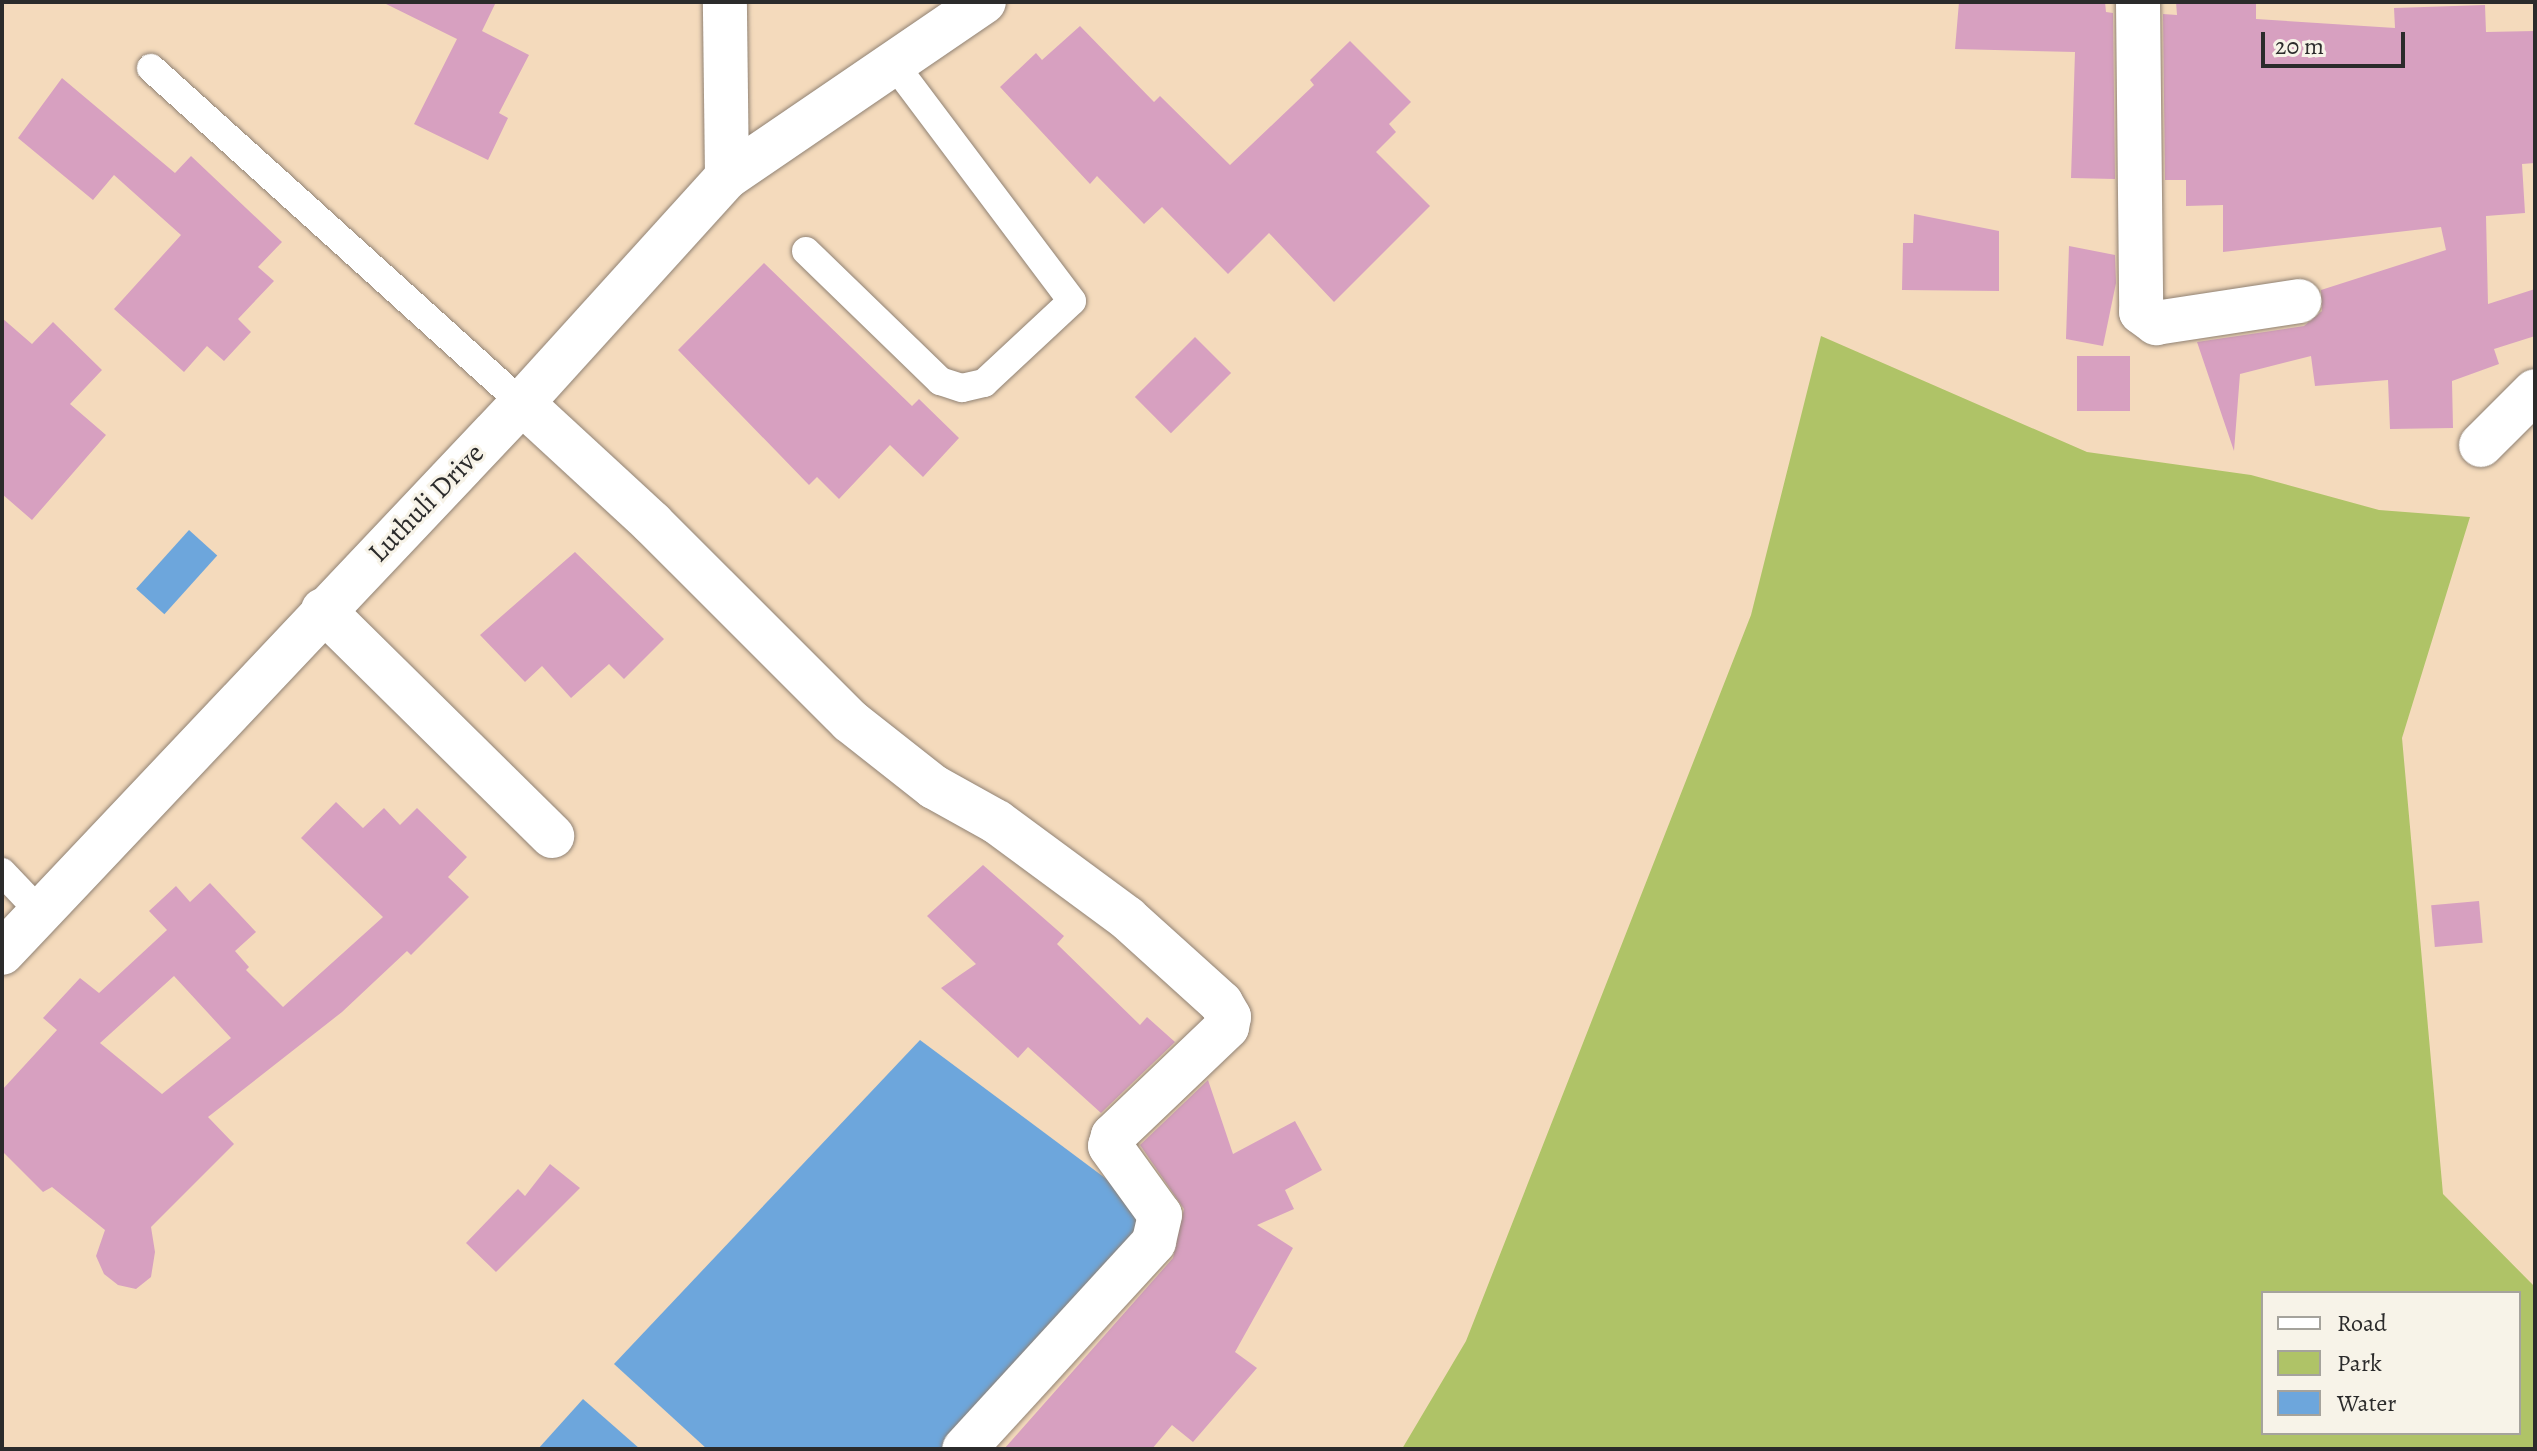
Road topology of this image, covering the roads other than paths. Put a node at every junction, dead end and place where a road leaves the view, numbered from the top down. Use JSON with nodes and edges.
{"nodes":[{"id":1,"x":725,"y":2,"type":"edge"},
{"id":2,"x":984,"y":2,"type":"edge"},
{"id":3,"x":2138,"y":2,"type":"edge"},
{"id":4,"x":894,"y":64,"type":"junction"},
{"id":5,"x":151,"y":68,"type":"dead end"},
{"id":6,"x":727,"y":177,"type":"junction"},
{"id":7,"x":806,"y":251,"type":"dead end"},
{"id":8,"x":2299,"y":301,"type":"dead end"},
{"id":9,"x":2535,"y":391,"type":"edge"},
{"id":10,"x":522,"y":403,"type":"junction"},
{"id":11,"x":2481,"y":445,"type":"dead end"},
{"id":12,"x":323,"y":610,"type":"junction"},
{"id":13,"x":552,"y":836,"type":"dead end"},
{"id":14,"x":2,"y":872,"type":"edge"},
{"id":15,"x":43,"y":915,"type":"junction"},
{"id":16,"x":2,"y":953,"type":"edge"},
{"id":17,"x":964,"y":1449,"type":"edge"}],
"edges":[{"from":1,"to":6,"type":"street"},
{"from":2,"to":4,"type":"street","name":"Luthuli Drive"},
{"from":3,"to":8,"type":"street"},
{"from":4,"to":6,"type":"street","name":"Luthuli Drive"},
{"from":4,"to":7,"type":"lane"},
{"from":5,"to":10,"type":"lane"},
{"from":6,"to":10,"type":"street","name":"Luthuli Drive"},
{"from":9,"to":11,"type":"street"},
{"from":10,"to":12,"type":"street","name":"Luthuli Drive"},
{"from":10,"to":17,"type":"street"},
{"from":12,"to":13,"type":"street"},
{"from":12,"to":15,"type":"street","name":"Luthuli Drive"},
{"from":14,"to":15,"type":"lane"},
{"from":15,"to":16,"type":"street","name":"Luthuli Drive"}]}
